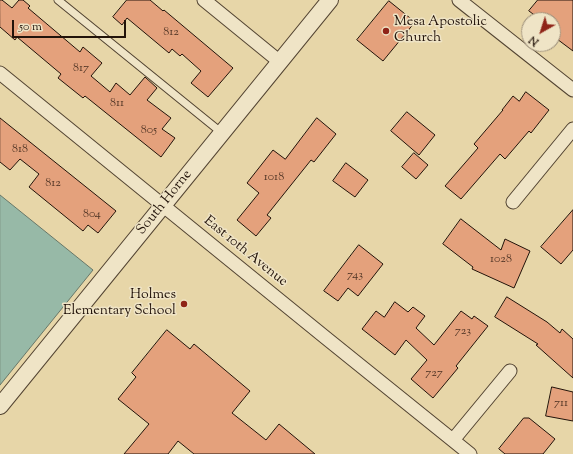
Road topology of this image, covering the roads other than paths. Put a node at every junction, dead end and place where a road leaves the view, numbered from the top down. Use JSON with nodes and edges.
{"nodes":[{"id":1,"x":58,"y":0,"type":"edge"},
{"id":2,"x":204,"y":0,"type":"edge"},
{"id":3,"x":330,"y":0,"type":"edge"},
{"id":4,"x":459,"y":0,"type":"edge"},
{"id":5,"x":280,"y":62,"type":"junction"},
{"id":6,"x":0,"y":73,"type":"edge"},
{"id":7,"x":573,"y":90,"type":"edge"},
{"id":8,"x":573,"y":129,"type":"edge"},
{"id":9,"x":222,"y":133,"type":"junction"},
{"id":10,"x":513,"y":202,"type":"dead end"},
{"id":11,"x":163,"y":206,"type":"junction"},
{"id":12,"x":510,"y":371,"type":"dead end"},
{"id":13,"x":0,"y":406,"type":"edge"},
{"id":14,"x":453,"y":440,"type":"junction"},
{"id":15,"x":470,"y":454,"type":"edge"}],
"edges":[{"from":1,"to":9,"type":"lane"},
{"from":2,"to":5,"type":"street"},
{"from":3,"to":5,"type":"street","name":"South Horne"},
{"from":4,"to":7,"type":"street"},
{"from":5,"to":9,"type":"street","name":"South Horne"},
{"from":6,"to":11,"type":"street","name":"East 10th Avenue"},
{"from":8,"to":10,"type":"street"},
{"from":9,"to":11,"type":"street","name":"South Horne"},
{"from":11,"to":13,"type":"street","name":"South Horne"},
{"from":11,"to":14,"type":"street","name":"East 10th Avenue"},
{"from":12,"to":14,"type":"street"},
{"from":14,"to":15,"type":"street","name":"East 10th Avenue"}]}
